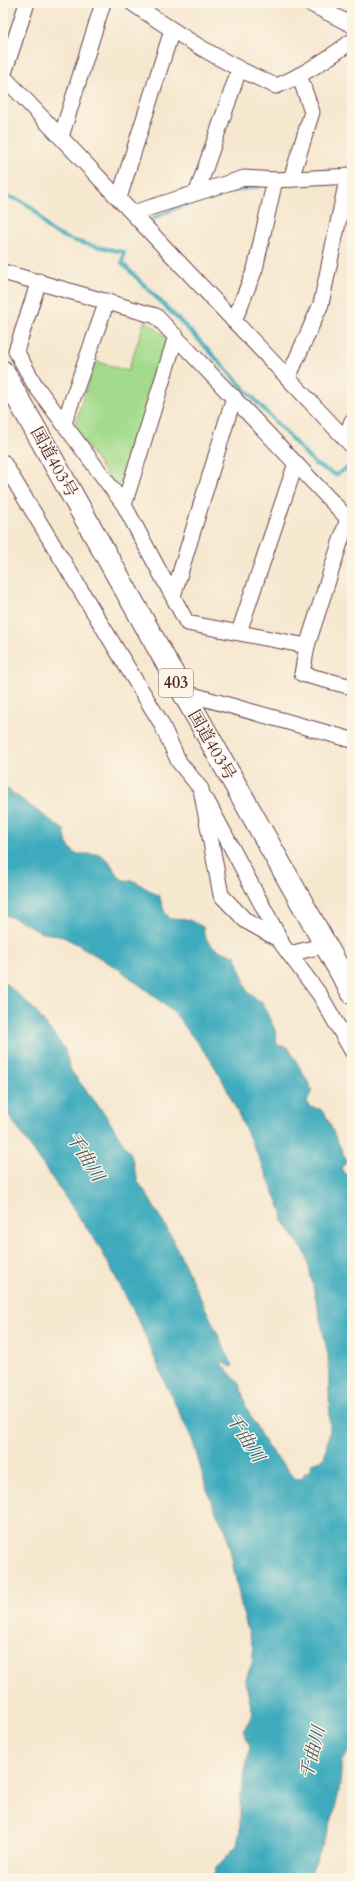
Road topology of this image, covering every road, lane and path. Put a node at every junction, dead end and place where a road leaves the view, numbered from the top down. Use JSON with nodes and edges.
{"nodes":[{"id":1,"x":27,"y":3,"type":"edge"},
{"id":2,"x":103,"y":3,"type":"edge"},
{"id":3,"x":132,"y":3,"type":"edge"},
{"id":4,"x":310,"y":3,"type":"edge"},
{"id":5,"x":352,"y":24,"type":"edge"},
{"id":6,"x":172,"y":30,"type":"junction"},
{"id":7,"x":352,"y":41,"type":"edge"},
{"id":8,"x":239,"y":70,"type":"junction"},
{"id":9,"x":299,"y":75,"type":"junction"},
{"id":10,"x":3,"y":76,"type":"edge"},
{"id":11,"x":61,"y":137,"type":"junction"},
{"id":12,"x":350,"y":176,"type":"edge"},
{"id":13,"x":291,"y":179,"type":"junction"},
{"id":14,"x":275,"y":180,"type":"junction"},
{"id":15,"x":197,"y":192,"type":"junction"},
{"id":16,"x":119,"y":198,"type":"junction"},
{"id":17,"x":133,"y":213,"type":"junction"},
{"id":18,"x":3,"y":272,"type":"edge"},
{"id":19,"x":39,"y":281,"type":"junction"},
{"id":20,"x":107,"y":301,"type":"junction"},
{"id":21,"x":234,"y":321,"type":"junction"},
{"id":22,"x":176,"y":336,"type":"junction"},
{"id":23,"x":3,"y":372,"type":"edge"},
{"id":24,"x":288,"y":378,"type":"junction"},
{"id":25,"x":234,"y":397,"type":"junction"},
{"id":26,"x":352,"y":421,"type":"edge"},
{"id":27,"x":64,"y":423,"type":"junction"},
{"id":28,"x":348,"y":442,"type":"edge"},
{"id":29,"x":3,"y":462,"type":"edge"},
{"id":30,"x":296,"y":463,"type":"junction"},
{"id":31,"x":124,"y":505,"type":"junction"},
{"id":32,"x":350,"y":521,"type":"edge"},
{"id":33,"x":173,"y":596,"type":"junction"},
{"id":34,"x":239,"y":632,"type":"junction"},
{"id":35,"x":307,"y":646,"type":"junction"},
{"id":36,"x":352,"y":687,"type":"edge"},
{"id":37,"x":182,"y":692,"type":"junction"},
{"id":38,"x":352,"y":740,"type":"edge"},
{"id":39,"x":201,"y":789,"type":"junction"},
{"id":40,"x":326,"y":945,"type":"junction"},
{"id":41,"x":287,"y":952,"type":"junction"},
{"id":42,"x":352,"y":992,"type":"edge"},
{"id":43,"x":352,"y":1051,"type":"edge"}],
"edges":[{"from":1,"to":10,"type":"street"},
{"from":2,"to":11,"type":"street"},
{"from":3,"to":6,"type":"street"},
{"from":4,"to":5,"type":"street"},
{"from":6,"to":8,"type":"street"},
{"from":6,"to":16,"type":"street"},
{"from":7,"to":9,"type":"street"},
{"from":8,"to":9,"type":"street"},
{"from":8,"to":15,"type":"street"},
{"from":9,"to":13,"type":"street"},
{"from":10,"to":11,"type":"street"},
{"from":11,"to":16,"type":"street"},
{"from":12,"to":13,"type":"street"},
{"from":12,"to":24,"type":"street"},
{"from":13,"to":14,"type":"street"},
{"from":14,"to":15,"type":"street"},
{"from":14,"to":21,"type":"street"},
{"from":15,"to":17,"type":"street"},
{"from":16,"to":17,"type":"street"},
{"from":17,"to":21,"type":"street"},
{"from":18,"to":19,"type":"street"},
{"from":19,"to":20,"type":"street"},
{"from":19,"to":27,"type":"street"},
{"from":20,"to":22,"type":"street"},
{"from":20,"to":27,"type":"street"},
{"from":21,"to":24,"type":"street"},
{"from":22,"to":25,"type":"street"},
{"from":22,"to":31,"type":"street"},
{"from":23,"to":37,"type":"highway","name":"国道403号","number":"403"},
{"from":24,"to":28,"type":"street"},
{"from":25,"to":30,"type":"street"},
{"from":25,"to":33,"type":"street"},
{"from":26,"to":28,"type":"street"},
{"from":27,"to":31,"type":"street"},
{"from":29,"to":39,"type":"street"},
{"from":30,"to":32,"type":"street"},
{"from":30,"to":34,"type":"street"},
{"from":31,"to":33,"type":"street"},
{"from":32,"to":35,"type":"street"},
{"from":33,"to":34,"type":"street"},
{"from":34,"to":35,"type":"street"},
{"from":35,"to":36,"type":"street"},
{"from":37,"to":38,"type":"street"},
{"from":37,"to":40,"type":"highway","name":"国道403号","number":"403"},
{"from":39,"to":41,"type":"street"},
{"from":39,"to":41,"type":"street"},
{"from":40,"to":41,"type":"street"},
{"from":40,"to":42,"type":"highway","name":"国道403号","number":"403"},
{"from":41,"to":43,"type":"street"}]}
